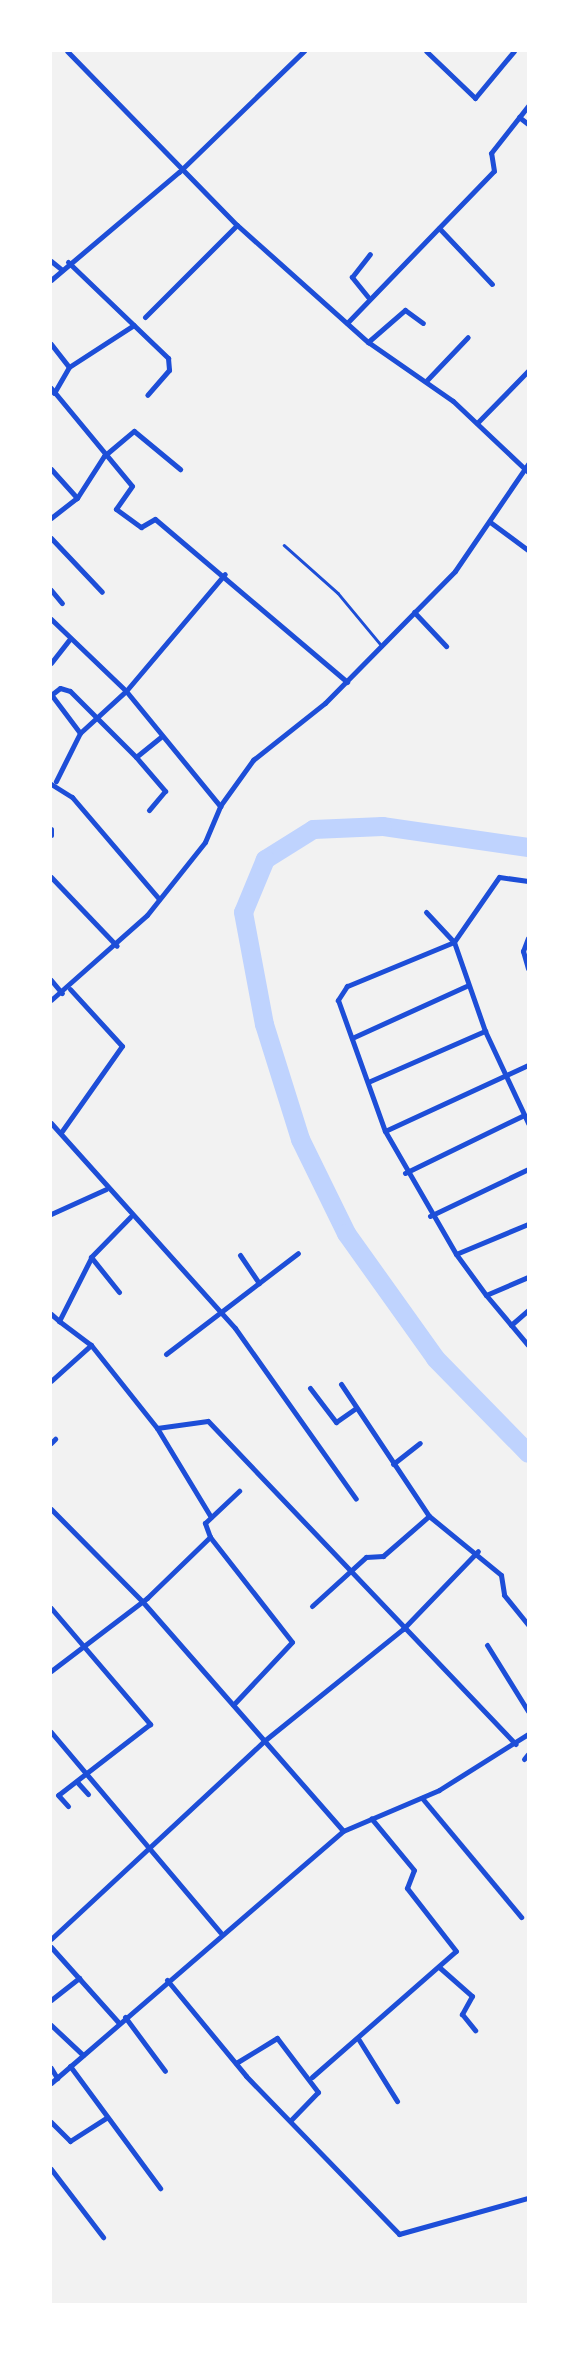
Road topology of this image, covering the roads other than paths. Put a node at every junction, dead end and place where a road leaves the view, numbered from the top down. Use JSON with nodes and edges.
{"nodes":[{"id":1,"x":67,"y":51,"type":"edge"},
{"id":2,"x":304,"y":51,"type":"edge"},
{"id":3,"x":426,"y":51,"type":"edge"},
{"id":4,"x":514,"y":51,"type":"edge"},
{"id":5,"x":528,"y":106,"type":"edge"},
{"id":6,"x":519,"y":117,"type":"junction"},
{"id":7,"x":528,"y":124,"type":"edge"},
{"id":8,"x":179,"y":172,"type":"junction"},
{"id":9,"x":237,"y":225,"type":"junction"},
{"id":10,"x":439,"y":228,"type":"junction"},
{"id":11,"x":370,"y":254,"type":"dead end"},
{"id":12,"x":51,"y":261,"type":"edge"},
{"id":13,"x":68,"y":262,"type":"junction"},
{"id":14,"x":61,"y":269,"type":"junction"},
{"id":15,"x":51,"y":280,"type":"edge"},
{"id":16,"x":492,"y":284,"type":"dead end"},
{"id":17,"x":368,"y":297,"type":"dead end"},
{"id":18,"x":145,"y":317,"type":"dead end"},
{"id":19,"x":347,"y":323,"type":"junction"},
{"id":20,"x":423,"y":323,"type":"dead end"},
{"id":21,"x":134,"y":326,"type":"junction"},
{"id":22,"x":468,"y":337,"type":"dead end"},
{"id":23,"x":368,"y":342,"type":"junction"},
{"id":24,"x":51,"y":344,"type":"edge"},
{"id":25,"x":69,"y":367,"type":"junction"},
{"id":26,"x":528,"y":371,"type":"edge"},
{"id":27,"x":427,"y":380,"type":"junction"},
{"id":28,"x":52,"y":391,"type":"edge"},
{"id":29,"x":147,"y":395,"type":"dead end"},
{"id":30,"x":477,"y":423,"type":"junction"},
{"id":31,"x":104,"y":456,"type":"junction"},
{"id":32,"x":51,"y":469,"type":"edge"},
{"id":33,"x":180,"y":469,"type":"dead end"},
{"id":34,"x":527,"y":469,"type":"edge"},
{"id":35,"x":77,"y":498,"type":"junction"},
{"id":36,"x":51,"y":518,"type":"edge"},
{"id":37,"x":490,"y":522,"type":"junction"},
{"id":38,"x":51,"y":538,"type":"edge"},
{"id":39,"x":284,"y":545,"type":"dead end"},
{"id":40,"x":528,"y":550,"type":"edge"},
{"id":41,"x":225,"y":574,"type":"junction"},
{"id":42,"x":51,"y":590,"type":"edge"},
{"id":43,"x":102,"y":592,"type":"dead end"},
{"id":44,"x":62,"y":603,"type":"dead end"},
{"id":45,"x":414,"y":612,"type":"junction"},
{"id":46,"x":51,"y":619,"type":"edge"},
{"id":47,"x":69,"y":640,"type":"junction"},
{"id":48,"x":382,"y":646,"type":"junction"},
{"id":49,"x":446,"y":646,"type":"dead end"},
{"id":50,"x":51,"y":663,"type":"edge"},
{"id":51,"x":347,"y":682,"type":"junction"},
{"id":52,"x":126,"y":691,"type":"junction"},
{"id":53,"x":52,"y":696,"type":"edge"},
{"id":54,"x":96,"y":718,"type":"junction"},
{"id":55,"x":80,"y":733,"type":"junction"},
{"id":56,"x":162,"y":736,"type":"junction"},
{"id":57,"x":136,"y":757,"type":"junction"},
{"id":58,"x":53,"y":783,"type":"edge"},
{"id":59,"x":220,"y":806,"type":"junction"},
{"id":60,"x":149,"y":810,"type":"dead end"},
{"id":61,"x":51,"y":829,"type":"edge"},
{"id":62,"x":51,"y":835,"type":"edge"},
{"id":63,"x":51,"y":877,"type":"edge"},
{"id":64,"x":528,"y":881,"type":"edge"},
{"id":65,"x":159,"y":899,"type":"junction"},
{"id":66,"x":426,"y":912,"type":"dead end"},
{"id":67,"x":528,"y":938,"type":"edge"},
{"id":68,"x":454,"y":942,"type":"junction"},
{"id":69,"x":117,"y":946,"type":"junction"},
{"id":70,"x":528,"y":968,"type":"edge"},
{"id":71,"x":51,"y":979,"type":"edge"},
{"id":72,"x":466,"y":986,"type":"junction"},
{"id":73,"x":70,"y":989,"type":"junction"},
{"id":74,"x":62,"y":993,"type":"junction"},
{"id":75,"x":51,"y":1000,"type":"edge"},
{"id":76,"x":485,"y":1031,"type":"junction"},
{"id":77,"x":352,"y":1038,"type":"junction"},
{"id":78,"x":528,"y":1065,"type":"edge"},
{"id":79,"x":506,"y":1074,"type":"junction"},
{"id":80,"x":368,"y":1082,"type":"junction"},
{"id":81,"x":524,"y":1115,"type":"junction"},
{"id":82,"x":51,"y":1123,"type":"edge"},
{"id":83,"x":528,"y":1123,"type":"edge"},
{"id":84,"x":62,"y":1130,"type":"junction"},
{"id":85,"x":385,"y":1131,"type":"junction"},
{"id":86,"x":528,"y":1169,"type":"edge"},
{"id":87,"x":405,"y":1173,"type":"junction"},
{"id":88,"x":106,"y":1189,"type":"junction"},
{"id":89,"x":51,"y":1214,"type":"edge"},
{"id":90,"x":430,"y":1216,"type":"junction"},
{"id":91,"x":130,"y":1217,"type":"junction"},
{"id":92,"x":528,"y":1224,"type":"edge"},
{"id":93,"x":298,"y":1253,"type":"dead end"},
{"id":94,"x":456,"y":1254,"type":"junction"},
{"id":95,"x":240,"y":1255,"type":"dead end"},
{"id":96,"x":91,"y":1258,"type":"junction"},
{"id":97,"x":528,"y":1276,"type":"edge"},
{"id":98,"x":259,"y":1283,"type":"junction"},
{"id":99,"x":120,"y":1292,"type":"dead end"},
{"id":100,"x":486,"y":1295,"type":"junction"},
{"id":101,"x":528,"y":1310,"type":"edge"},
{"id":102,"x":221,"y":1313,"type":"junction"},
{"id":103,"x":51,"y":1314,"type":"edge"},
{"id":104,"x":59,"y":1321,"type":"junction"},
{"id":105,"x":511,"y":1325,"type":"junction"},
{"id":106,"x":91,"y":1345,"type":"junction"},
{"id":107,"x":528,"y":1345,"type":"edge"},
{"id":108,"x":166,"y":1354,"type":"dead end"},
{"id":109,"x":51,"y":1381,"type":"edge"},
{"id":110,"x":341,"y":1384,"type":"dead end"},
{"id":111,"x":310,"y":1388,"type":"dead end"},
{"id":112,"x":356,"y":1408,"type":"junction"},
{"id":113,"x":158,"y":1428,"type":"junction"},
{"id":114,"x":420,"y":1443,"type":"dead end"},
{"id":115,"x":393,"y":1464,"type":"junction"},
{"id":116,"x":239,"y":1491,"type":"dead end"},
{"id":117,"x":356,"y":1499,"type":"dead end"},
{"id":118,"x":51,"y":1509,"type":"edge"},
{"id":119,"x":429,"y":1516,"type":"junction"},
{"id":120,"x":211,"y":1517,"type":"junction"},
{"id":121,"x":210,"y":1537,"type":"junction"},
{"id":122,"x":478,"y":1551,"type":"junction"},
{"id":123,"x":349,"y":1573,"type":"junction"},
{"id":124,"x":142,"y":1601,"type":"junction"},
{"id":125,"x":312,"y":1606,"type":"dead end"},
{"id":126,"x":51,"y":1608,"type":"edge"},
{"id":127,"x":526,"y":1616,"type":"edge"},
{"id":128,"x":528,"y":1625,"type":"edge"},
{"id":129,"x":403,"y":1629,"type":"junction"},
{"id":130,"x":487,"y":1645,"type":"dead end"},
{"id":131,"x":85,"y":1646,"type":"junction"},
{"id":132,"x":51,"y":1671,"type":"edge"},
{"id":133,"x":233,"y":1705,"type":"junction"},
{"id":134,"x":528,"y":1712,"type":"edge"},
{"id":135,"x":51,"y":1732,"type":"edge"},
{"id":136,"x":528,"y":1734,"type":"edge"},
{"id":137,"x":264,"y":1741,"type":"junction"},
{"id":138,"x":516,"y":1744,"type":"junction"},
{"id":139,"x":86,"y":1777,"type":"junction"},
{"id":140,"x":78,"y":1783,"type":"junction"},
{"id":141,"x":88,"y":1794,"type":"dead end"},
{"id":142,"x":58,"y":1795,"type":"junction"},
{"id":143,"x":51,"y":1798,"type":"edge"},
{"id":144,"x":422,"y":1798,"type":"junction"},
{"id":145,"x":68,"y":1806,"type":"dead end"},
{"id":146,"x":371,"y":1818,"type":"junction"},
{"id":147,"x":342,"y":1831,"type":"junction"},
{"id":148,"x":148,"y":1852,"type":"junction"},
{"id":149,"x":521,"y":1917,"type":"dead end"},
{"id":150,"x":220,"y":1932,"type":"junction"},
{"id":151,"x":51,"y":1939,"type":"edge"},
{"id":152,"x":51,"y":1947,"type":"edge"},
{"id":153,"x":439,"y":1968,"type":"junction"},
{"id":154,"x":79,"y":1978,"type":"junction"},
{"id":155,"x":167,"y":1980,"type":"junction"},
{"id":156,"x":51,"y":2000,"type":"edge"},
{"id":157,"x":125,"y":2017,"type":"junction"},
{"id":158,"x":119,"y":2022,"type":"junction"},
{"id":159,"x":51,"y":2025,"type":"edge"},
{"id":160,"x":475,"y":2030,"type":"dead end"},
{"id":161,"x":359,"y":2040,"type":"junction"},
{"id":162,"x":83,"y":2055,"type":"junction"},
{"id":163,"x":236,"y":2063,"type":"junction"},
{"id":164,"x":70,"y":2066,"type":"junction"},
{"id":165,"x":51,"y":2068,"type":"edge"},
{"id":166,"x":165,"y":2071,"type":"dead end"},
{"id":167,"x":313,"y":2077,"type":"junction"},
{"id":168,"x":57,"y":2078,"type":"junction"},
{"id":169,"x":51,"y":2083,"type":"edge"},
{"id":170,"x":397,"y":2101,"type":"dead end"},
{"id":171,"x":106,"y":2118,"type":"junction"},
{"id":172,"x":290,"y":2120,"type":"junction"},
{"id":173,"x":51,"y":2122,"type":"edge"},
{"id":174,"x":51,"y":2169,"type":"edge"},
{"id":175,"x":160,"y":2188,"type":"dead end"},
{"id":176,"x":528,"y":2198,"type":"edge"},
{"id":177,"x":103,"y":2236,"type":"dead end"}],
"edges":[{"from":1,"to":8,"type":"street"},
{"from":2,"to":8,"type":"street"},
{"from":3,"to":4,"type":"street"},
{"from":5,"to":6,"type":"street"},
{"from":6,"to":7,"type":"street"},
{"from":6,"to":10,"type":"street"},
{"from":8,"to":9,"type":"street"},
{"from":8,"to":13,"type":"street"},
{"from":9,"to":18,"type":"street"},
{"from":9,"to":19,"type":"street"},
{"from":10,"to":16,"type":"street"},
{"from":10,"to":19,"type":"street"},
{"from":11,"to":17,"type":"street"},
{"from":12,"to":14,"type":"street"},
{"from":13,"to":14,"type":"street"},
{"from":13,"to":21,"type":"street"},
{"from":14,"to":15,"type":"street"},
{"from":19,"to":23,"type":"street"},
{"from":20,"to":23,"type":"street"},
{"from":21,"to":25,"type":"street"},
{"from":21,"to":29,"type":"street"},
{"from":22,"to":27,"type":"street"},
{"from":23,"to":27,"type":"street"},
{"from":24,"to":25,"type":"street"},
{"from":25,"to":28,"type":"street"},
{"from":26,"to":30,"type":"street"},
{"from":27,"to":30,"type":"street"},
{"from":28,"to":31,"type":"street"},
{"from":30,"to":34,"type":"street"},
{"from":31,"to":33,"type":"street"},
{"from":31,"to":35,"type":"street"},
{"from":31,"to":41,"type":"street"},
{"from":32,"to":35,"type":"street"},
{"from":34,"to":37,"type":"street"},
{"from":35,"to":36,"type":"street"},
{"from":37,"to":40,"type":"street"},
{"from":37,"to":45,"type":"street"},
{"from":38,"to":43,"type":"street"},
{"from":39,"to":48,"type":"lane"},
{"from":41,"to":51,"type":"street"},
{"from":41,"to":52,"type":"street"},
{"from":42,"to":44,"type":"street"},
{"from":45,"to":48,"type":"street"},
{"from":45,"to":49,"type":"street"},
{"from":46,"to":47,"type":"street"},
{"from":47,"to":50,"type":"street"},
{"from":47,"to":52,"type":"street"},
{"from":48,"to":51,"type":"street"},
{"from":51,"to":59,"type":"street"},
{"from":52,"to":54,"type":"street"},
{"from":52,"to":56,"type":"street"},
{"from":53,"to":54,"type":"street"},
{"from":53,"to":55,"type":"street"},
{"from":54,"to":55,"type":"street"},
{"from":54,"to":57,"type":"street"},
{"from":55,"to":58,"type":"street"},
{"from":56,"to":57,"type":"street"},
{"from":56,"to":59,"type":"street"},
{"from":57,"to":60,"type":"street"},
{"from":58,"to":65,"type":"street"},
{"from":59,"to":65,"type":"street"},
{"from":61,"to":62,"type":"street"},
{"from":63,"to":69,"type":"street"},
{"from":64,"to":68,"type":"street"},
{"from":65,"to":69,"type":"street"},
{"from":66,"to":68,"type":"street"},
{"from":67,"to":70,"type":"street"},
{"from":68,"to":72,"type":"street"},
{"from":68,"to":77,"type":"street"},
{"from":69,"to":73,"type":"street"},
{"from":71,"to":74,"type":"street"},
{"from":72,"to":76,"type":"street"},
{"from":72,"to":77,"type":"street"},
{"from":73,"to":74,"type":"street"},
{"from":73,"to":84,"type":"street"},
{"from":74,"to":75,"type":"street"},
{"from":76,"to":79,"type":"street"},
{"from":76,"to":80,"type":"street"},
{"from":77,"to":80,"type":"street"},
{"from":78,"to":79,"type":"street"},
{"from":79,"to":81,"type":"street"},
{"from":79,"to":85,"type":"street"},
{"from":80,"to":85,"type":"street"},
{"from":81,"to":83,"type":"street"},
{"from":81,"to":87,"type":"street"},
{"from":82,"to":84,"type":"street"},
{"from":84,"to":88,"type":"street"},
{"from":85,"to":87,"type":"street"},
{"from":86,"to":90,"type":"street"},
{"from":87,"to":90,"type":"street"},
{"from":88,"to":89,"type":"street"},
{"from":88,"to":91,"type":"street"},
{"from":90,"to":94,"type":"street"},
{"from":91,"to":96,"type":"street"},
{"from":91,"to":102,"type":"street"},
{"from":92,"to":94,"type":"street"},
{"from":93,"to":98,"type":"street"},
{"from":94,"to":100,"type":"street"},
{"from":95,"to":98,"type":"street"},
{"from":96,"to":99,"type":"street"},
{"from":96,"to":104,"type":"street"},
{"from":97,"to":100,"type":"street"},
{"from":98,"to":102,"type":"street"},
{"from":100,"to":105,"type":"street"},
{"from":101,"to":105,"type":"street"},
{"from":102,"to":108,"type":"street"},
{"from":102,"to":117,"type":"street"},
{"from":103,"to":104,"type":"street"},
{"from":104,"to":106,"type":"street"},
{"from":105,"to":107,"type":"street"},
{"from":106,"to":109,"type":"street"},
{"from":106,"to":113,"type":"street"},
{"from":110,"to":112,"type":"street"},
{"from":111,"to":112,"type":"street"},
{"from":112,"to":115,"type":"street"},
{"from":113,"to":120,"type":"street"},
{"from":113,"to":123,"type":"street"},
{"from":114,"to":115,"type":"street"},
{"from":115,"to":119,"type":"street"},
{"from":116,"to":120,"type":"street"},
{"from":118,"to":124,"type":"street"},
{"from":119,"to":122,"type":"street"},
{"from":119,"to":123,"type":"street"},
{"from":120,"to":121,"type":"street"},
{"from":121,"to":124,"type":"street"},
{"from":121,"to":133,"type":"street"},
{"from":122,"to":127,"type":"street"},
{"from":122,"to":129,"type":"street"},
{"from":123,"to":125,"type":"street"},
{"from":123,"to":129,"type":"street"},
{"from":124,"to":131,"type":"street"},
{"from":124,"to":133,"type":"street"},
{"from":126,"to":131,"type":"street"},
{"from":127,"to":128,"type":"street"},
{"from":129,"to":137,"type":"street"},
{"from":129,"to":138,"type":"street"},
{"from":130,"to":134,"type":"street"},
{"from":131,"to":132,"type":"street"},
{"from":131,"to":139,"type":"street"},
{"from":133,"to":137,"type":"street"},
{"from":135,"to":139,"type":"street"},
{"from":136,"to":138,"type":"street"},
{"from":137,"to":147,"type":"street"},
{"from":137,"to":148,"type":"street"},
{"from":138,"to":144,"type":"street"},
{"from":139,"to":140,"type":"street"},
{"from":139,"to":148,"type":"street"},
{"from":140,"to":141,"type":"street"},
{"from":140,"to":142,"type":"street"},
{"from":142,"to":143,"type":"street"},
{"from":142,"to":145,"type":"street"},
{"from":144,"to":146,"type":"street"},
{"from":144,"to":149,"type":"street"},
{"from":146,"to":147,"type":"street"},
{"from":146,"to":153,"type":"street"},
{"from":147,"to":150,"type":"street"},
{"from":148,"to":150,"type":"street"},
{"from":148,"to":151,"type":"street"},
{"from":150,"to":155,"type":"street"},
{"from":152,"to":154,"type":"street"},
{"from":153,"to":160,"type":"street"},
{"from":153,"to":161,"type":"street"},
{"from":154,"to":156,"type":"street"},
{"from":154,"to":158,"type":"street"},
{"from":155,"to":157,"type":"street"},
{"from":155,"to":163,"type":"street"},
{"from":157,"to":158,"type":"street"},
{"from":157,"to":166,"type":"street"},
{"from":158,"to":162,"type":"street"},
{"from":159,"to":162,"type":"street"},
{"from":161,"to":167,"type":"street"},
{"from":161,"to":170,"type":"street"},
{"from":162,"to":164,"type":"street"},
{"from":163,"to":167,"type":"street"},
{"from":163,"to":172,"type":"street"},
{"from":164,"to":168,"type":"street"},
{"from":164,"to":171,"type":"street"},
{"from":165,"to":168,"type":"street"},
{"from":167,"to":172,"type":"street"},
{"from":168,"to":169,"type":"street"},
{"from":171,"to":173,"type":"street"},
{"from":171,"to":175,"type":"street"},
{"from":172,"to":176,"type":"street"},
{"from":174,"to":177,"type":"street"}]}
